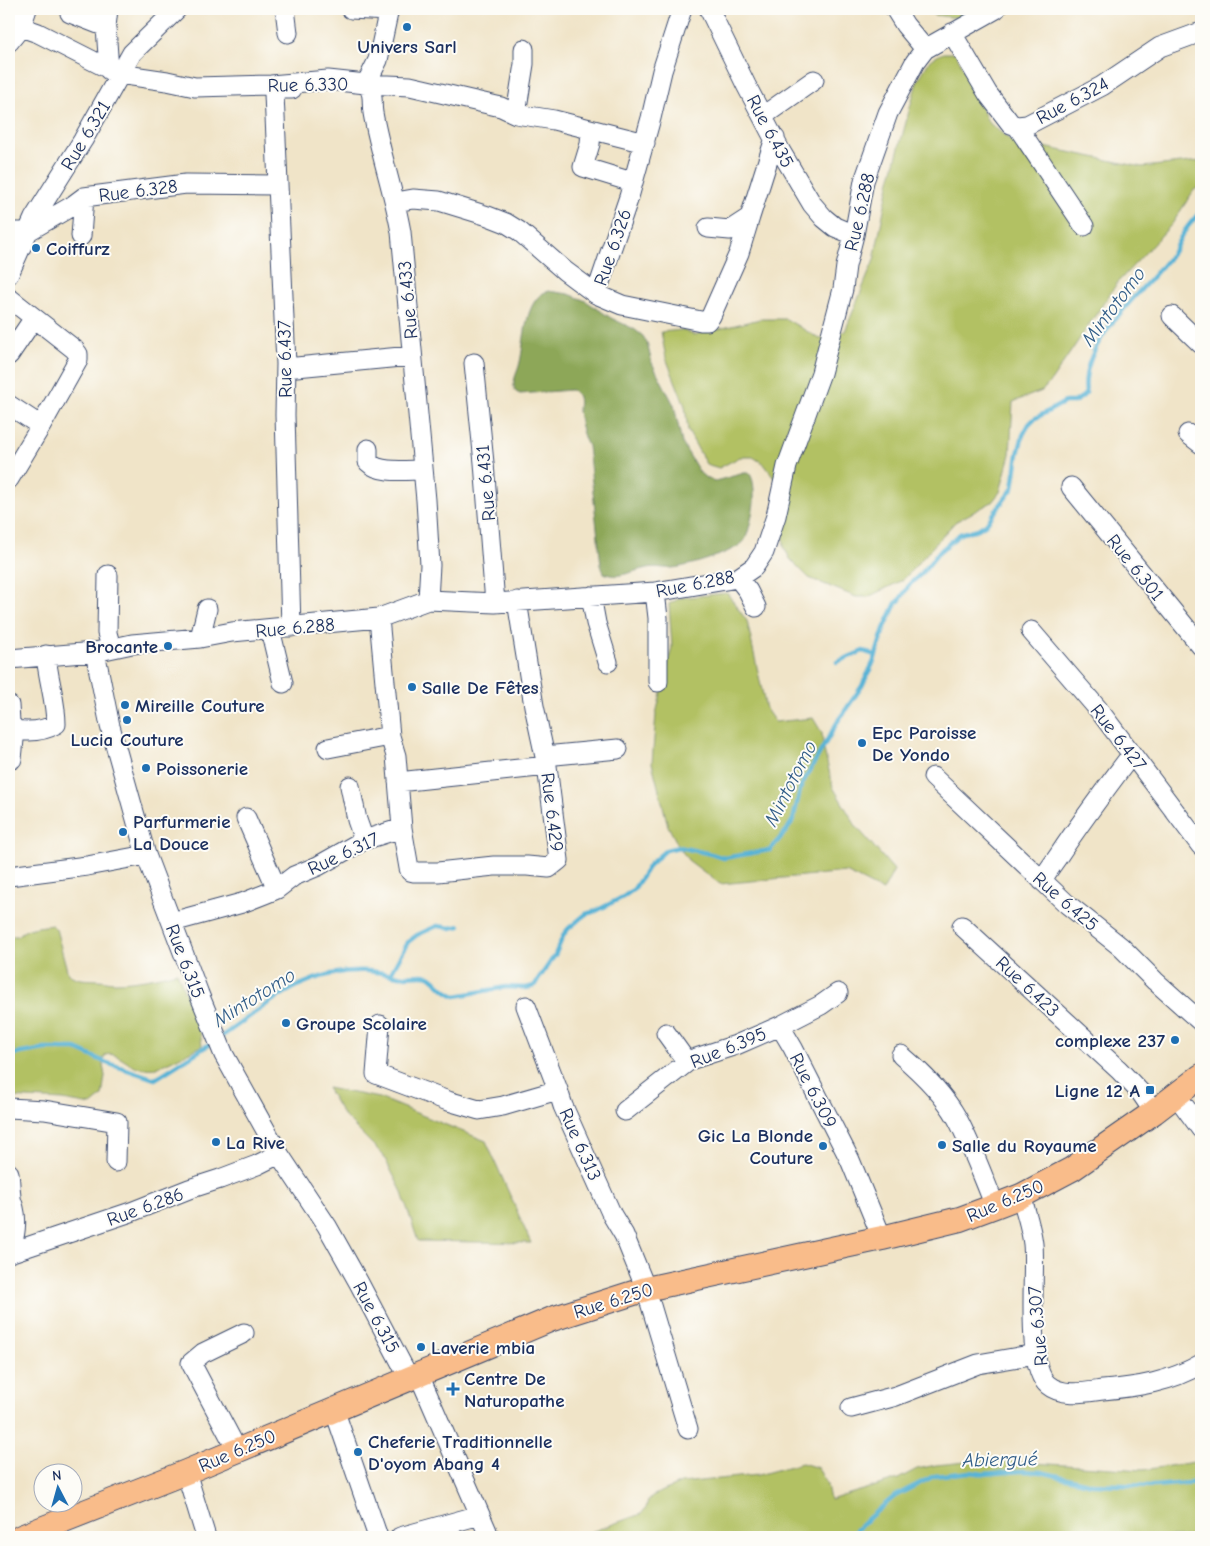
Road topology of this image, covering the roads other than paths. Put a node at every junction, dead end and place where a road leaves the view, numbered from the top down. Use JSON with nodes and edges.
{"nodes":[{"id":1,"x":27,"y":9,"type":"edge"},
{"id":2,"x":177,"y":9,"type":"edge"},
{"id":3,"x":285,"y":9,"type":"edge"},
{"id":4,"x":351,"y":9,"type":"edge"},
{"id":5,"x":682,"y":9,"type":"edge"},
{"id":6,"x":709,"y":9,"type":"edge"},
{"id":7,"x":895,"y":9,"type":"edge"},
{"id":8,"x":996,"y":9,"type":"edge"},
{"id":9,"x":389,"y":10,"type":"edge"},
{"id":10,"x":70,"y":13,"type":"dead end"},
{"id":11,"x":107,"y":18,"type":"edge"},
{"id":12,"x":15,"y":23,"type":"edge"},
{"id":13,"x":1201,"y":32,"type":"edge"},
{"id":14,"x":288,"y":33,"type":"dead end"},
{"id":15,"x":952,"y":33,"type":"junction"},
{"id":16,"x":9,"y":42,"type":"edge"},
{"id":17,"x":524,"y":49,"type":"dead end"},
{"id":18,"x":925,"y":49,"type":"junction"},
{"id":19,"x":114,"y":72,"type":"junction"},
{"id":20,"x":814,"y":80,"type":"dead end"},
{"id":21,"x":369,"y":87,"type":"junction"},
{"id":22,"x":516,"y":114,"type":"junction"},
{"id":23,"x":762,"y":116,"type":"junction"},
{"id":24,"x":1018,"y":126,"type":"junction"},
{"id":25,"x":591,"y":130,"type":"junction"},
{"id":26,"x":775,"y":138,"type":"junction"},
{"id":27,"x":645,"y":143,"type":"junction"},
{"id":28,"x":632,"y":182,"type":"junction"},
{"id":29,"x":277,"y":185,"type":"junction"},
{"id":30,"x":84,"y":197,"type":"junction"},
{"id":31,"x":396,"y":202,"type":"junction"},
{"id":32,"x":750,"y":217,"type":"junction"},
{"id":33,"x":1084,"y":226,"type":"dead end"},
{"id":34,"x":708,"y":228,"type":"dead end"},
{"id":35,"x":18,"y":232,"type":"edge"},
{"id":36,"x":854,"y":235,"type":"junction"},
{"id":37,"x":81,"y":236,"type":"dead end"},
{"id":38,"x":9,"y":274,"type":"edge"},
{"id":39,"x":596,"y":294,"type":"junction"},
{"id":40,"x":9,"y":298,"type":"edge"},
{"id":41,"x":1172,"y":316,"type":"dead end"},
{"id":42,"x":34,"y":318,"type":"junction"},
{"id":43,"x":1201,"y":344,"type":"edge"},
{"id":44,"x":9,"y":355,"type":"edge"},
{"id":45,"x":411,"y":356,"type":"junction"},
{"id":46,"x":474,"y":363,"type":"dead end"},
{"id":47,"x":286,"y":368,"type":"junction"},
{"id":48,"x":9,"y":405,"type":"edge"},
{"id":49,"x":41,"y":426,"type":"junction"},
{"id":50,"x":368,"y":449,"type":"dead end"},
{"id":51,"x":422,"y":470,"type":"junction"},
{"id":52,"x":9,"y":479,"type":"edge"},
{"id":53,"x":1071,"y":487,"type":"dead end"},
{"id":54,"x":108,"y":575,"type":"dead end"},
{"id":55,"x":738,"y":578,"type":"junction"},
{"id":56,"x":655,"y":592,"type":"junction"},
{"id":57,"x":591,"y":596,"type":"junction"},
{"id":58,"x":428,"y":600,"type":"junction"},
{"id":59,"x":517,"y":601,"type":"junction"},
{"id":60,"x":495,"y":603,"type":"junction"},
{"id":61,"x":756,"y":607,"type":"dead end"},
{"id":62,"x":207,"y":609,"type":"dead end"},
{"id":63,"x":379,"y":618,"type":"junction"},
{"id":64,"x":291,"y":627,"type":"junction"},
{"id":65,"x":270,"y":629,"type":"junction"},
{"id":66,"x":1031,"y":631,"type":"dead end"},
{"id":67,"x":200,"y":638,"type":"junction"},
{"id":68,"x":1201,"y":646,"type":"edge"},
{"id":69,"x":102,"y":649,"type":"junction"},
{"id":70,"x":46,"y":655,"type":"junction"},
{"id":71,"x":9,"y":660,"type":"edge"},
{"id":72,"x":608,"y":662,"type":"dead end"},
{"id":73,"x":658,"y":682,"type":"dead end"},
{"id":74,"x":283,"y":683,"type":"dead end"},
{"id":75,"x":9,"y":704,"type":"edge"},
{"id":76,"x":15,"y":730,"type":"junction"},
{"id":77,"x":390,"y":736,"type":"junction"},
{"id":78,"x":328,"y":748,"type":"dead end"},
{"id":79,"x":618,"y":750,"type":"dead end"},
{"id":80,"x":1132,"y":754,"type":"junction"},
{"id":81,"x":12,"y":759,"type":"dead end"},
{"id":82,"x":546,"y":761,"type":"junction"},
{"id":83,"x":933,"y":777,"type":"dead end"},
{"id":84,"x":398,"y":782,"type":"junction"},
{"id":85,"x":350,"y":786,"type":"dead end"},
{"id":86,"x":246,"y":818,"type":"dead end"},
{"id":87,"x":402,"y":828,"type":"junction"},
{"id":88,"x":364,"y":840,"type":"junction"},
{"id":89,"x":1201,"y":846,"type":"edge"},
{"id":90,"x":146,"y":855,"type":"junction"},
{"id":91,"x":9,"y":876,"type":"edge"},
{"id":92,"x":1042,"y":880,"type":"junction"},
{"id":93,"x":277,"y":889,"type":"junction"},
{"id":94,"x":172,"y":922,"type":"junction"},
{"id":95,"x":962,"y":926,"type":"dead end"},
{"id":96,"x":838,"y":993,"type":"dead end"},
{"id":97,"x":526,"y":1006,"type":"dead end"},
{"id":98,"x":1201,"y":1022,"type":"edge"},
{"id":99,"x":380,"y":1025,"type":"dead end"},
{"id":100,"x":780,"y":1026,"type":"junction"},
{"id":101,"x":666,"y":1033,"type":"dead end"},
{"id":102,"x":901,"y":1055,"type":"dead end"},
{"id":103,"x":690,"y":1060,"type":"junction"},
{"id":104,"x":1201,"y":1076,"type":"edge"},
{"id":105,"x":558,"y":1090,"type":"junction"},
{"id":106,"x":1176,"y":1095,"type":"junction"},
{"id":107,"x":9,"y":1108,"type":"edge"},
{"id":108,"x":625,"y":1111,"type":"dead end"},
{"id":109,"x":1154,"y":1112,"type":"junction"},
{"id":110,"x":1201,"y":1129,"type":"edge"},
{"id":111,"x":279,"y":1154,"type":"junction"},
{"id":112,"x":116,"y":1162,"type":"dead end"},
{"id":113,"x":9,"y":1173,"type":"edge"},
{"id":114,"x":1022,"y":1196,"type":"junction"},
{"id":115,"x":10,"y":1198,"type":"edge"},
{"id":116,"x":995,"y":1206,"type":"junction"},
{"id":117,"x":882,"y":1238,"type":"junction"},
{"id":118,"x":10,"y":1253,"type":"edge"},
{"id":119,"x":646,"y":1289,"type":"junction"},
{"id":120,"x":244,"y":1333,"type":"dead end"},
{"id":121,"x":1036,"y":1354,"type":"junction"},
{"id":122,"x":1201,"y":1364,"type":"edge"},
{"id":123,"x":414,"y":1376,"type":"junction"},
{"id":124,"x":851,"y":1408,"type":"dead end"},
{"id":125,"x":334,"y":1409,"type":"junction"},
{"id":126,"x":688,"y":1429,"type":"dead end"},
{"id":127,"x":237,"y":1450,"type":"junction"},
{"id":128,"x":186,"y":1472,"type":"junction"},
{"id":129,"x":60,"y":1530,"type":"edge"},
{"id":130,"x":20,"y":1537,"type":"edge"},
{"id":131,"x":206,"y":1537,"type":"edge"},
{"id":132,"x":378,"y":1537,"type":"edge"},
{"id":133,"x":400,"y":1537,"type":"edge"}],
"edges":[{"from":1,"to":12,"type":"street"},
{"from":2,"to":19,"type":"street","name":"Rue 6.321"},
{"from":3,"to":14,"type":"street"},
{"from":4,"to":9,"type":"street"},
{"from":5,"to":27,"type":"street","name":"Rue 6.326"},
{"from":6,"to":23,"type":"street","name":"Rue 6.435"},
{"from":7,"to":18,"type":"street"},
{"from":8,"to":15,"type":"street","name":"Rue 6.288"},
{"from":9,"to":21,"type":"street"},
{"from":10,"to":11,"type":"street"},
{"from":11,"to":19,"type":"street"},
{"from":12,"to":16,"type":"street"},
{"from":12,"to":19,"type":"street","name":"Rue 6.330"},
{"from":13,"to":24,"type":"street","name":"Rue 6.324"},
{"from":15,"to":18,"type":"street","name":"Rue 6.288"},
{"from":15,"to":24,"type":"street","name":"Rue 6.324"},
{"from":17,"to":22,"type":"street"},
{"from":18,"to":36,"type":"street","name":"Rue 6.288"},
{"from":19,"to":21,"type":"street","name":"Rue 6.330"},
{"from":19,"to":35,"type":"street","name":"Rue 6.321"},
{"from":20,"to":23,"type":"street"},
{"from":21,"to":22,"type":"street","name":"Rue 6.330"},
{"from":21,"to":29,"type":"street","name":"Rue 6.437"},
{"from":21,"to":31,"type":"street","name":"Rue 6.433"},
{"from":22,"to":25,"type":"street","name":"Rue 6.330"},
{"from":23,"to":26,"type":"street","name":"Rue 6.435"},
{"from":24,"to":33,"type":"street"},
{"from":25,"to":27,"type":"street","name":"Rue 6.330"},
{"from":25,"to":28,"type":"street"},
{"from":26,"to":32,"type":"street"},
{"from":26,"to":36,"type":"street","name":"Rue 6.435"},
{"from":27,"to":28,"type":"street","name":"Rue 6.326"},
{"from":28,"to":39,"type":"street","name":"Rue 6.326"},
{"from":29,"to":30,"type":"street","name":"Rue 6.328"},
{"from":29,"to":47,"type":"street","name":"Rue 6.437"},
{"from":30,"to":35,"type":"street","name":"Rue 6.328"},
{"from":30,"to":37,"type":"street"},
{"from":31,"to":39,"type":"street","name":"Rue 6.326"},
{"from":31,"to":45,"type":"street","name":"Rue 6.433"},
{"from":32,"to":34,"type":"street"},
{"from":32,"to":39,"type":"street"},
{"from":35,"to":38,"type":"street","name":"Rue 6.321"},
{"from":36,"to":55,"type":"street","name":"Rue 6.288"},
{"from":40,"to":42,"type":"street"},
{"from":41,"to":43,"type":"street"},
{"from":42,"to":44,"type":"street"},
{"from":42,"to":49,"type":"street"},
{"from":45,"to":47,"type":"street"},
{"from":45,"to":51,"type":"street","name":"Rue 6.433"},
{"from":46,"to":60,"type":"street","name":"Rue 6.431"},
{"from":47,"to":64,"type":"street","name":"Rue 6.437"},
{"from":48,"to":49,"type":"street"},
{"from":49,"to":52,"type":"street"},
{"from":50,"to":51,"type":"street"},
{"from":51,"to":58,"type":"street","name":"Rue 6.433"},
{"from":53,"to":68,"type":"street","name":"Rue 6.301"},
{"from":54,"to":69,"type":"street","name":"Rue 6.315"},
{"from":55,"to":56,"type":"street","name":"Rue 6.288"},
{"from":55,"to":61,"type":"street"},
{"from":56,"to":57,"type":"street","name":"Rue 6.288"},
{"from":56,"to":73,"type":"street"},
{"from":57,"to":59,"type":"street","name":"Rue 6.288"},
{"from":57,"to":72,"type":"street"},
{"from":58,"to":60,"type":"street","name":"Rue 6.288"},
{"from":58,"to":63,"type":"street","name":"Rue 6.288"},
{"from":59,"to":60,"type":"street","name":"Rue 6.288"},
{"from":59,"to":82,"type":"street","name":"Rue 6.429"},
{"from":62,"to":67,"type":"street"},
{"from":63,"to":64,"type":"street","name":"Rue 6.288"},
{"from":63,"to":77,"type":"street","name":"Rue 6.317"},
{"from":64,"to":65,"type":"street","name":"Rue 6.288"},
{"from":65,"to":67,"type":"street","name":"Rue 6.288"},
{"from":65,"to":74,"type":"street"},
{"from":66,"to":80,"type":"street","name":"Rue 6.427"},
{"from":67,"to":69,"type":"street","name":"Rue 6.288"},
{"from":69,"to":70,"type":"street","name":"Rue 6.288"},
{"from":69,"to":90,"type":"street","name":"Rue 6.315"},
{"from":70,"to":71,"type":"street","name":"Rue 6.288"},
{"from":70,"to":76,"type":"street"},
{"from":75,"to":76,"type":"street"},
{"from":76,"to":81,"type":"street"},
{"from":77,"to":78,"type":"street"},
{"from":77,"to":84,"type":"street","name":"Rue 6.317"},
{"from":79,"to":82,"type":"street"},
{"from":80,"to":89,"type":"street","name":"Rue 6.427"},
{"from":80,"to":92,"type":"street"},
{"from":82,"to":84,"type":"street"},
{"from":82,"to":87,"type":"street","name":"Rue 6.429"},
{"from":83,"to":92,"type":"street","name":"Rue 6.425"},
{"from":84,"to":87,"type":"street","name":"Rue 6.317"},
{"from":85,"to":88,"type":"street"},
{"from":86,"to":93,"type":"street"},
{"from":87,"to":88,"type":"street","name":"Rue 6.317"},
{"from":88,"to":93,"type":"street","name":"Rue 6.317"},
{"from":90,"to":91,"type":"street"},
{"from":90,"to":94,"type":"street","name":"Rue 6.315"},
{"from":92,"to":98,"type":"street","name":"Rue 6.425"},
{"from":93,"to":94,"type":"street","name":"Rue 6.317"},
{"from":94,"to":111,"type":"street","name":"Rue 6.315"},
{"from":95,"to":109,"type":"street","name":"Rue 6.423"},
{"from":96,"to":100,"type":"street","name":"Rue 6.395"},
{"from":97,"to":105,"type":"street"},
{"from":99,"to":105,"type":"street","name":"Rue 6.313"},
{"from":100,"to":103,"type":"street","name":"Rue 6.395"},
{"from":100,"to":117,"type":"street","name":"Rue 6.309"},
{"from":101,"to":103,"type":"street"},
{"from":102,"to":116,"type":"street"},
{"from":103,"to":108,"type":"street","name":"Rue 6.395"},
{"from":104,"to":106,"type":"main road","name":"Rue 6.250"},
{"from":105,"to":119,"type":"street","name":"Rue 6.313"},
{"from":106,"to":109,"type":"main road","name":"Rue 6.250"},
{"from":106,"to":110,"type":"street"},
{"from":107,"to":112,"type":"street"},
{"from":109,"to":114,"type":"main road","name":"Rue 6.250"},
{"from":111,"to":118,"type":"street","name":"Rue 6.286"},
{"from":111,"to":123,"type":"street","name":"Rue 6.315"},
{"from":113,"to":115,"type":"street"},
{"from":114,"to":116,"type":"main road","name":"Rue 6.250"},
{"from":114,"to":121,"type":"street","name":"Rue 6.307"},
{"from":115,"to":118,"type":"street"},
{"from":116,"to":117,"type":"main road","name":"Rue 6.250"},
{"from":117,"to":119,"type":"main road","name":"Rue 6.250"},
{"from":119,"to":123,"type":"main road","name":"Rue 6.250"},
{"from":119,"to":126,"type":"street","name":"Rue 6.313"},
{"from":120,"to":127,"type":"street"},
{"from":121,"to":122,"type":"street","name":"Rue 6.307"},
{"from":121,"to":124,"type":"street"},
{"from":123,"to":125,"type":"main road","name":"Rue 6.250"},
{"from":123,"to":133,"type":"street","name":"Rue 6.315"},
{"from":125,"to":127,"type":"main road","name":"Rue 6.250"},
{"from":125,"to":132,"type":"street"},
{"from":127,"to":128,"type":"main road","name":"Rue 6.250"},
{"from":128,"to":129,"type":"main road","name":"Rue 6.250"},
{"from":128,"to":131,"type":"street"},
{"from":129,"to":130,"type":"main road","name":"Rue 6.250"}]}
